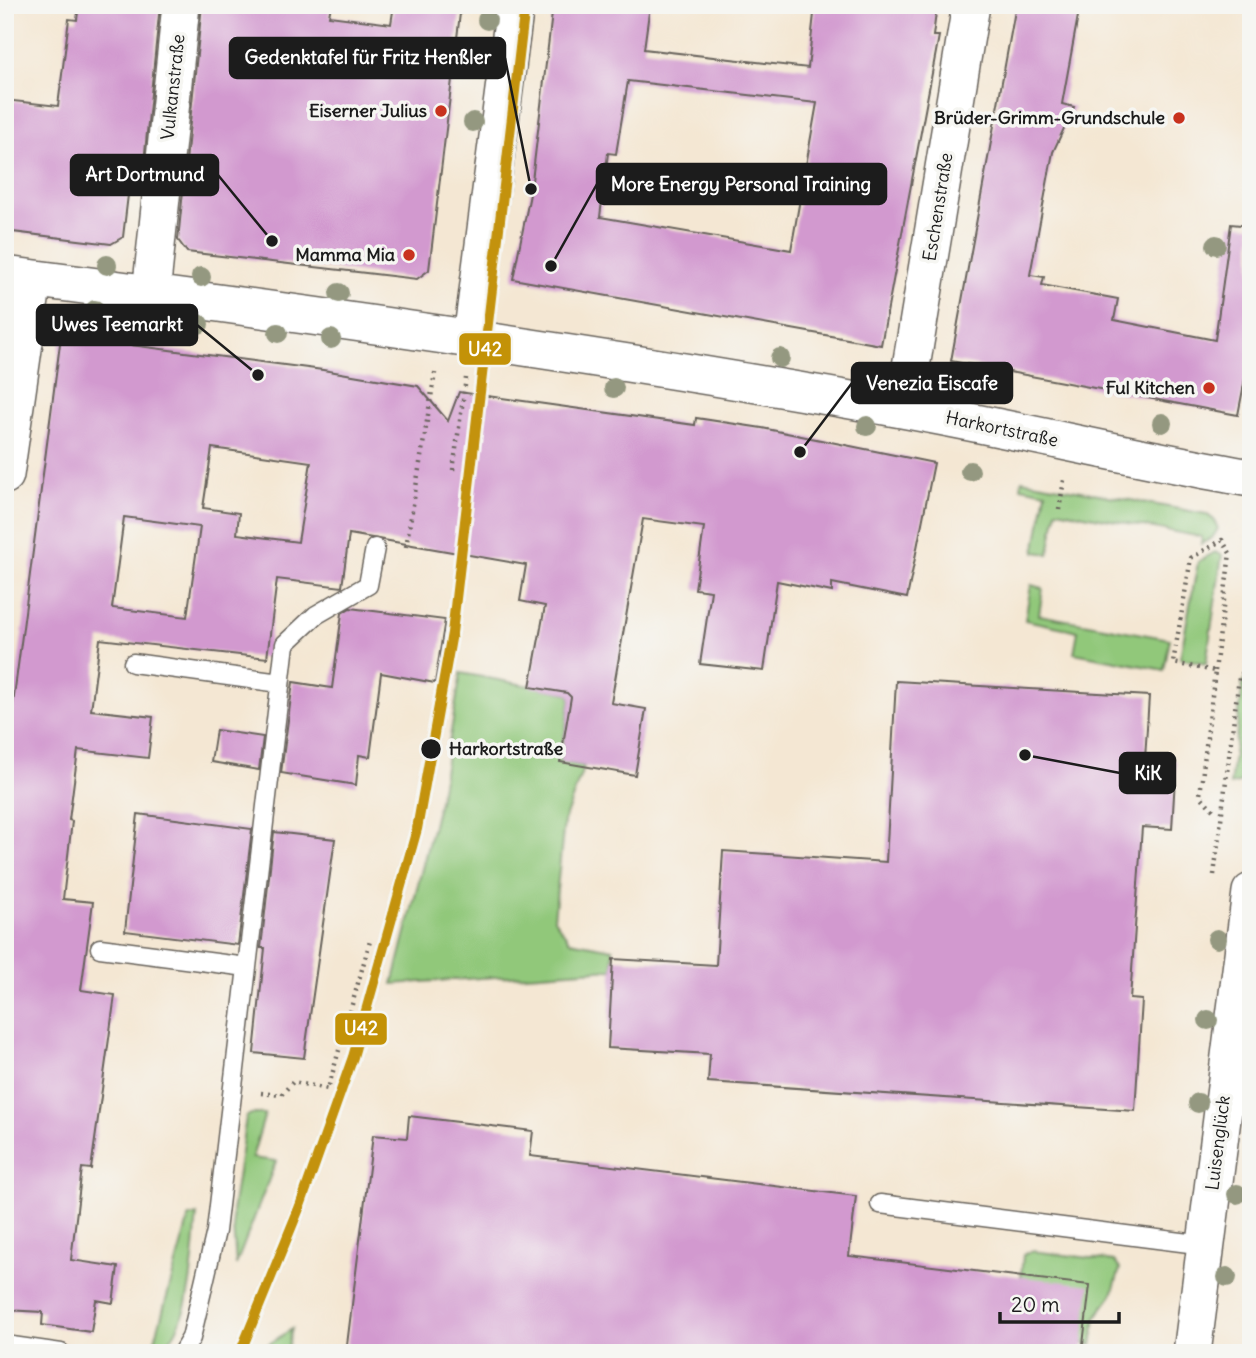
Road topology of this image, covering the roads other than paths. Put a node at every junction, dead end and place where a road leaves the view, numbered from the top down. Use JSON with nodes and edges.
{"nodes":[{"id":1,"x":181,"y":5,"type":"edge"},
{"id":2,"x":514,"y":5,"type":"edge"},
{"id":3,"x":971,"y":5,"type":"edge"},
{"id":4,"x":19,"y":277,"type":"edge"},
{"id":5,"x":151,"y":294,"type":"junction"},
{"id":6,"x":456,"y":336,"type":"junction"},
{"id":7,"x":904,"y":409,"type":"junction"},
{"id":8,"x":5,"y":475,"type":"edge"},
{"id":9,"x":1251,"y":478,"type":"edge"},
{"id":10,"x":375,"y":548,"type":"road end"},
{"id":11,"x":133,"y":663,"type":"dead end"},
{"id":12,"x":280,"y":682,"type":"junction"},
{"id":13,"x":1251,"y":891,"type":"edge"},
{"id":14,"x":100,"y":948,"type":"dead end"},
{"id":15,"x":247,"y":967,"type":"junction"},
{"id":16,"x":880,"y":1204,"type":"dead end"},
{"id":17,"x":1205,"y":1245,"type":"junction"},
{"id":18,"x":5,"y":1345,"type":"edge"},
{"id":19,"x":61,"y":1353,"type":"edge"},
{"id":20,"x":183,"y":1353,"type":"edge"},
{"id":21,"x":1192,"y":1353,"type":"edge"}],
"edges":[{"from":1,"to":5,"type":"street","name":"Vulkanstraße"},
{"from":2,"to":6,"type":"street"},
{"from":3,"to":7,"type":"street","name":"Eschenstraße"},
{"from":4,"to":5,"type":"street","name":"Harkortstraße"},
{"from":4,"to":8,"type":"street"},
{"from":5,"to":6,"type":"street","name":"Harkortstraße"},
{"from":6,"to":7,"type":"street","name":"Harkortstraße"},
{"from":7,"to":9,"type":"street","name":"Harkortstraße"},
{"from":10,"to":12,"type":"lane"},
{"from":11,"to":12,"type":"lane"},
{"from":12,"to":15,"type":"lane"},
{"from":13,"to":17,"type":"street","name":"Luisenglück"},
{"from":14,"to":15,"type":"lane"},
{"from":15,"to":20,"type":"lane"},
{"from":16,"to":17,"type":"lane"},
{"from":17,"to":21,"type":"street","name":"Luisenglück"},
{"from":18,"to":19,"type":"lane"}]}
